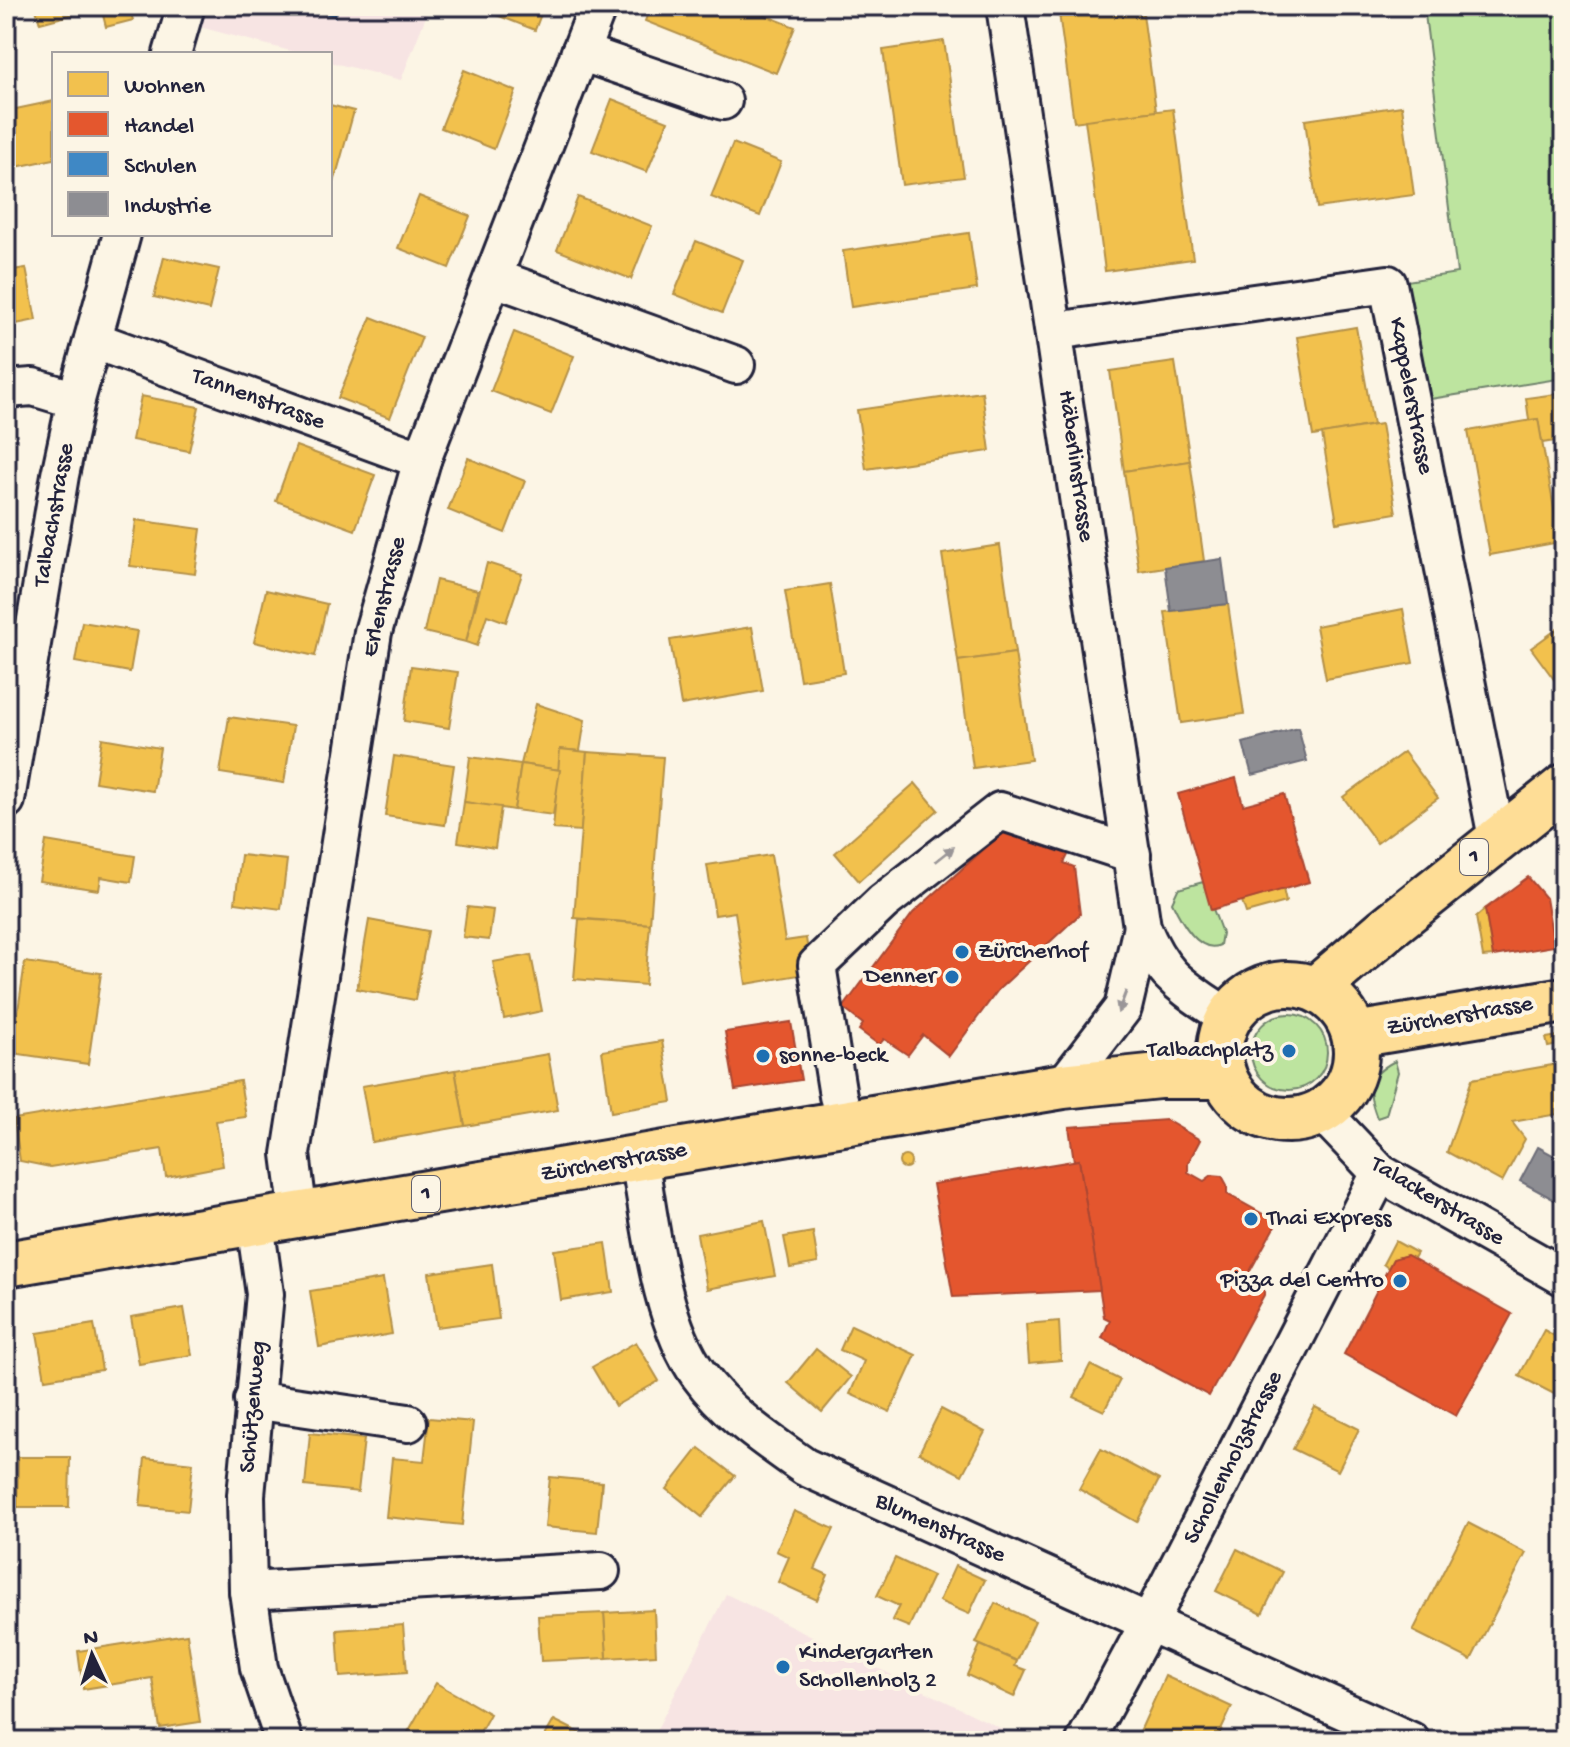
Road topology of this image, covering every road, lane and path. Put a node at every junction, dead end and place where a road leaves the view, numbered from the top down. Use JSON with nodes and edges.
{"nodes":[{"id":1,"x":186,"y":6,"type":"edge"},
{"id":2,"x":598,"y":6,"type":"edge"},
{"id":3,"x":1005,"y":6,"type":"edge"},
{"id":4,"x":173,"y":52,"type":"edge"},
{"id":5,"x":580,"y":52,"type":"junction"},
{"id":6,"x":723,"y":101,"type":"dead end"},
{"id":7,"x":121,"y":236,"type":"edge"},
{"id":8,"x":495,"y":278,"type":"junction"},
{"id":9,"x":1055,"y":331,"type":"junction"},
{"id":10,"x":93,"y":340,"type":"junction"},
{"id":11,"x":736,"y":365,"type":"dead end"},
{"id":12,"x":6,"y":389,"type":"edge"},
{"id":13,"x":76,"y":400,"type":"junction"},
{"id":14,"x":422,"y":460,"type":"junction"},
{"id":15,"x":1564,"y":787,"type":"edge"},
{"id":16,"x":6,"y":800,"type":"edge"},
{"id":17,"x":1497,"y":838,"type":"junction"},
{"id":18,"x":1132,"y":854,"type":"junction"},
{"id":19,"x":1142,"y":927,"type":"junction"},
{"id":20,"x":1316,"y":989,"type":"junction"},
{"id":21,"x":1564,"y":1000,"type":"edge"},
{"id":22,"x":1228,"y":1018,"type":"junction"},
{"id":23,"x":1355,"y":1035,"type":"junction"},
{"id":24,"x":1223,"y":1076,"type":"junction"},
{"id":25,"x":1063,"y":1086,"type":"junction"},
{"id":26,"x":1322,"y":1112,"type":"junction"},
{"id":27,"x":846,"y":1122,"type":"junction"},
{"id":28,"x":639,"y":1158,"type":"junction"},
{"id":29,"x":1380,"y":1173,"type":"junction"},
{"id":30,"x":299,"y":1216,"type":"junction"},
{"id":31,"x":255,"y":1223,"type":"junction"},
{"id":32,"x":6,"y":1264,"type":"edge"},
{"id":33,"x":1564,"y":1277,"type":"edge"},
{"id":34,"x":253,"y":1400,"type":"junction"},
{"id":35,"x":408,"y":1423,"type":"dead end"},
{"id":36,"x":601,"y":1571,"type":"dead end"},
{"id":37,"x":248,"y":1591,"type":"junction"},
{"id":38,"x":1150,"y":1621,"type":"junction"},
{"id":39,"x":284,"y":1741,"type":"edge"},
{"id":40,"x":1085,"y":1741,"type":"edge"},
{"id":41,"x":1411,"y":1741,"type":"edge"}],
"edges":[{"from":1,"to":4,"type":"street"},
{"from":2,"to":5,"type":"street","name":"Erlenstrasse"},
{"from":3,"to":9,"type":"street","name":"Häberlinstrasse"},
{"from":5,"to":6,"type":"street"},
{"from":5,"to":8,"type":"street","name":"Erlenstrasse"},
{"from":7,"to":10,"type":"street","name":"Talbachstrasse"},
{"from":8,"to":11,"type":"street"},
{"from":8,"to":14,"type":"street","name":"Erlenstrasse"},
{"from":9,"to":17,"type":"street","name":"Kappelerstrasse"},
{"from":9,"to":18,"type":"street","name":"Häberlinstrasse"},
{"from":10,"to":13,"type":"street","name":"Talbachstrasse"},
{"from":10,"to":14,"type":"street","name":"Tannenstrasse"},
{"from":12,"to":13,"type":"street"},
{"from":13,"to":16,"type":"street","name":"Talbachstrasse"},
{"from":14,"to":30,"type":"street","name":"Erlenstrasse"},
{"from":15,"to":17,"type":"main road","number":"1"},
{"from":17,"to":20,"type":"main road","number":"1"},
{"from":18,"to":19,"type":"street","name":"Häberlinstrasse"},
{"from":27,"to":18,"type":"street","one_way":true},
{"from":19,"to":22,"type":"street","name":"Häberlinstrasse"},
{"from":19,"to":25,"type":"street","name":"Häberlinstrasse","one_way":true},
{"from":20,"to":22,"type":"main road"},
{"from":20,"to":23,"type":"main road"},
{"from":21,"to":23,"type":"main road","name":"Zürcherstrasse"},
{"from":22,"to":24,"type":"main road"},
{"from":23,"to":26,"type":"main road"},
{"from":24,"to":25,"type":"main road","name":"Zürcherstrasse","number":"1"},
{"from":24,"to":26,"type":"main road"},
{"from":25,"to":27,"type":"main road","name":"Zürcherstrasse","number":"1"},
{"from":26,"to":29,"type":"street","name":"Talackerstrasse"},
{"from":27,"to":28,"type":"main road","name":"Zürcherstrasse","number":"1"},
{"from":28,"to":30,"type":"main road","name":"Zürcherstrasse","number":"1"},
{"from":28,"to":38,"type":"street","name":"Blumenstrasse"},
{"from":29,"to":33,"type":"street","name":"Talackerstrasse"},
{"from":29,"to":38,"type":"street","name":"Schollenholzstrasse"},
{"from":30,"to":31,"type":"main road","name":"Zürcherstrasse","number":"1"},
{"from":31,"to":32,"type":"main road","name":"Zürcherstrasse","number":"1"},
{"from":31,"to":34,"type":"street","name":"Schützenweg"},
{"from":34,"to":35,"type":"street"},
{"from":34,"to":37,"type":"street","name":"Schützenweg"},
{"from":36,"to":37,"type":"street"},
{"from":37,"to":39,"type":"street","name":"Schützenweg"},
{"from":38,"to":40,"type":"street","name":"Schollenholzstrasse"},
{"from":38,"to":41,"type":"street","name":"Blumenstrasse"}]}
